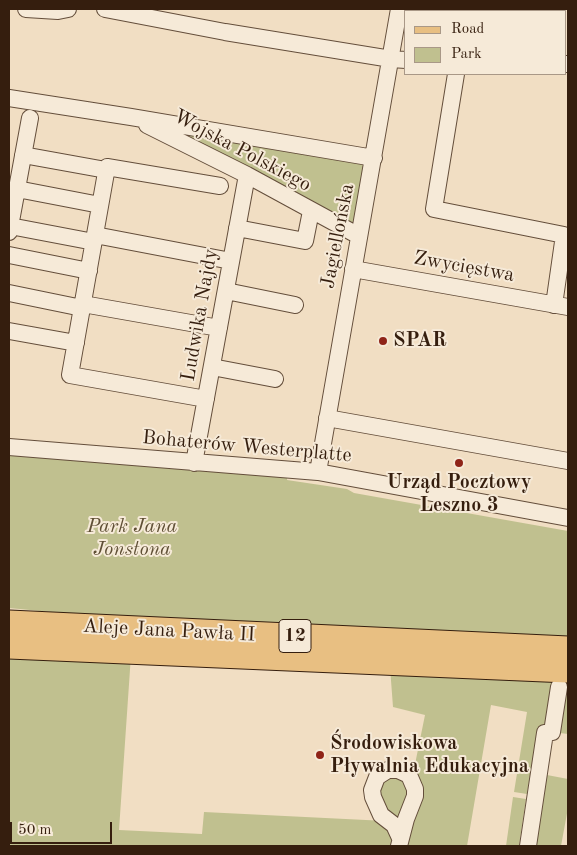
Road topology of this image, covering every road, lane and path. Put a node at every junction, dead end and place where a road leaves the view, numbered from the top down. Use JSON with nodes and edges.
{"nodes":[{"id":1,"x":26,"y":9,"type":"edge"},
{"id":2,"x":68,"y":9,"type":"edge"},
{"id":3,"x":105,"y":9,"type":"edge"},
{"id":4,"x":399,"y":9,"type":"edge"},
{"id":5,"x":398,"y":60,"type":"edge"},
{"id":6,"x":456,"y":75,"type":"edge"},
{"id":7,"x":9,"y":98,"type":"edge"},
{"id":8,"x":132,"y":117,"type":"junction"},
{"id":9,"x":30,"y":118,"type":"dead end"},
{"id":10,"x":23,"y":155,"type":"junction"},
{"id":11,"x":374,"y":158,"type":"junction"},
{"id":12,"x":106,"y":170,"type":"junction"},
{"id":13,"x":247,"y":175,"type":"junction"},
{"id":14,"x":220,"y":186,"type":"dead end"},
{"id":15,"x":17,"y":189,"type":"junction"},
{"id":16,"x":100,"y":205,"type":"junction"},
{"id":17,"x":310,"y":211,"type":"junction"},
{"id":18,"x":237,"y":228,"type":"junction"},
{"id":19,"x":9,"y":229,"type":"edge"},
{"id":20,"x":359,"y":236,"type":"junction"},
{"id":21,"x":94,"y":239,"type":"junction"},
{"id":22,"x":9,"y":256,"type":"edge"},
{"id":23,"x":231,"y":261,"type":"junction"},
{"id":24,"x":353,"y":269,"type":"junction"},
{"id":25,"x":88,"y":271,"type":"junction"},
{"id":26,"x":226,"y":291,"type":"junction"},
{"id":27,"x":9,"y":293,"type":"edge"},
{"id":28,"x":295,"y":304,"type":"dead end"},
{"id":29,"x":82,"y":306,"type":"junction"},
{"id":30,"x":561,"y":306,"type":"edge"},
{"id":31,"x":219,"y":328,"type":"junction"},
{"id":32,"x":9,"y":330,"type":"edge"},
{"id":33,"x":76,"y":343,"type":"junction"},
{"id":34,"x":212,"y":367,"type":"junction"},
{"id":35,"x":275,"y":379,"type":"dead end"},
{"id":36,"x":206,"y":399,"type":"junction"},
{"id":37,"x":327,"y":418,"type":"junction"},
{"id":38,"x":9,"y":447,"type":"edge"},
{"id":39,"x":568,"y":461,"type":"edge"},
{"id":40,"x":194,"y":463,"type":"junction"},
{"id":41,"x":318,"y":472,"type":"junction"},
{"id":42,"x":568,"y":518,"type":"edge"},
{"id":43,"x":9,"y":623,"type":"edge"},
{"id":44,"x":9,"y":646,"type":"edge"},
{"id":45,"x":568,"y":649,"type":"edge"},
{"id":46,"x":564,"y":679,"type":"edge"},
{"id":47,"x":528,"y":846,"type":"edge"}],
"edges":[{"from":1,"to":2,"type":"street"},
{"from":3,"to":5,"type":"street"},
{"from":4,"to":5,"type":"street","name":"Jagiellońska"},
{"from":5,"to":11,"type":"street","name":"Jagiellońska"},
{"from":6,"to":30,"type":"street"},
{"from":7,"to":8,"type":"street","name":"Wojska Polskiego"},
{"from":8,"to":11,"type":"street","name":"Wojska Polskiego"},
{"from":8,"to":13,"type":"street","name":"Wojska Polskiego"},
{"from":9,"to":10,"type":"street"},
{"from":10,"to":12,"type":"street"},
{"from":10,"to":15,"type":"street"},
{"from":11,"to":20,"type":"street","name":"Jagiellońska"},
{"from":12,"to":14,"type":"street"},
{"from":12,"to":16,"type":"street"},
{"from":13,"to":17,"type":"street","name":"Wojska Polskiego"},
{"from":13,"to":18,"type":"street","name":"Ludwika Najdy"},
{"from":15,"to":16,"type":"street"},
{"from":15,"to":19,"type":"street"},
{"from":16,"to":21,"type":"street"},
{"from":17,"to":18,"type":"street"},
{"from":17,"to":20,"type":"street","name":"Wojska Polskiego"},
{"from":18,"to":23,"type":"street","name":"Ludwika Najdy"},
{"from":19,"to":21,"type":"street"},
{"from":20,"to":24,"type":"street","name":"Jagiellońska"},
{"from":21,"to":23,"type":"street"},
{"from":21,"to":25,"type":"street"},
{"from":22,"to":25,"type":"street"},
{"from":23,"to":26,"type":"street","name":"Ludwika Najdy"},
{"from":24,"to":30,"type":"street","name":"Zwycięstwa"},
{"from":24,"to":37,"type":"street","name":"Jagiellońska"},
{"from":25,"to":29,"type":"street"},
{"from":26,"to":28,"type":"street"},
{"from":26,"to":31,"type":"street","name":"Ludwika Najdy"},
{"from":27,"to":29,"type":"street"},
{"from":29,"to":31,"type":"street"},
{"from":29,"to":33,"type":"street"},
{"from":31,"to":34,"type":"street","name":"Ludwika Najdy"},
{"from":32,"to":33,"type":"street"},
{"from":33,"to":36,"type":"street"},
{"from":34,"to":35,"type":"street"},
{"from":34,"to":36,"type":"street","name":"Ludwika Najdy"},
{"from":36,"to":40,"type":"street","name":"Ludwika Najdy"},
{"from":37,"to":39,"type":"street"},
{"from":37,"to":41,"type":"street","name":"Jagiellońska"},
{"from":38,"to":40,"type":"street","name":"Bohaterów Westerplatte"},
{"from":40,"to":41,"type":"street","name":"Bohaterów Westerplatte"},
{"from":41,"to":42,"type":"street","name":"Bohaterów Westerplatte"},
{"from":43,"to":45,"type":"main road","name":"Aleje Jana Pawła II","number":"12"},
{"from":44,"to":46,"type":"main road","name":"Aleje Jana Pawła II","number":"12"},
{"from":46,"to":47,"type":"street"}]}
